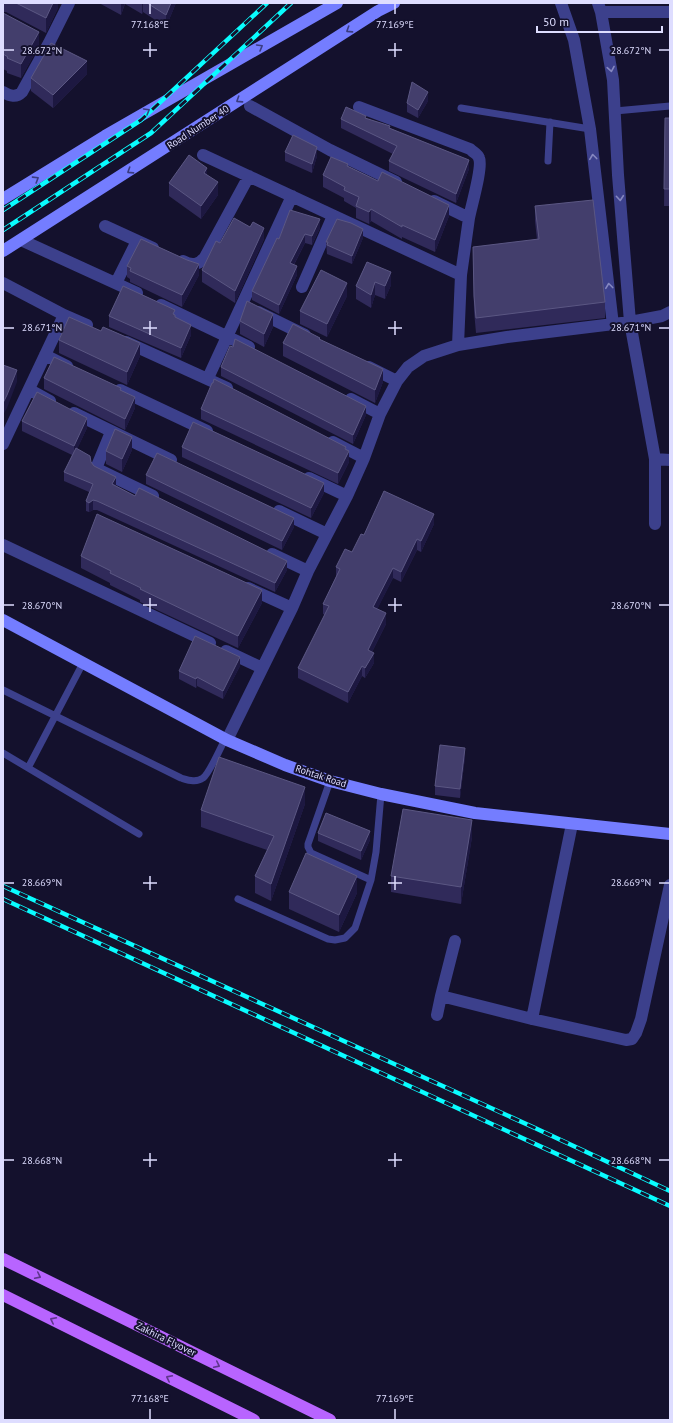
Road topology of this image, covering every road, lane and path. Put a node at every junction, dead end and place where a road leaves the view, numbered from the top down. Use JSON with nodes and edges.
{"nodes":[{"id":1,"x":69,"y":3,"type":"edge"},
{"id":2,"x":337,"y":3,"type":"edge"},
{"id":3,"x":394,"y":3,"type":"edge"},
{"id":4,"x":561,"y":3,"type":"edge"},
{"id":5,"x":600,"y":8,"type":"edge"},
{"id":6,"x":670,"y":12,"type":"edge"},
{"id":7,"x":36,"y":36,"type":"edge"},
{"id":8,"x":49,"y":43,"type":"junction"},
{"id":9,"x":3,"y":92,"type":"edge"},
{"id":10,"x":250,"y":106,"type":"dead end"},
{"id":11,"x":670,"y":106,"type":"edge"},
{"id":12,"x":359,"y":107,"type":"dead end"},
{"id":13,"x":461,"y":108,"type":"dead end"},
{"id":14,"x":615,"y":111,"type":"junction"},
{"id":15,"x":550,"y":122,"type":"junction"},
{"id":16,"x":590,"y":129,"type":"junction"},
{"id":17,"x":203,"y":155,"type":"dead end"},
{"id":18,"x":548,"y":161,"type":"dead end"},
{"id":19,"x":249,"y":176,"type":"junction"},
{"id":20,"x":406,"y":188,"type":"edge"},
{"id":21,"x":420,"y":194,"type":"edge"},
{"id":22,"x":292,"y":196,"type":"junction"},
{"id":23,"x":3,"y":199,"type":"edge"},
{"id":24,"x":333,"y":216,"type":"junction"},
{"id":25,"x":469,"y":218,"type":"junction"},
{"id":26,"x":105,"y":226,"type":"dead end"},
{"id":27,"x":21,"y":240,"type":"junction"},
{"id":28,"x":137,"y":241,"type":"junction"},
{"id":29,"x":3,"y":251,"type":"edge"},
{"id":30,"x":460,"y":275,"type":"junction"},
{"id":31,"x":3,"y":283,"type":"edge"},
{"id":32,"x":116,"y":284,"type":"junction"},
{"id":33,"x":302,"y":287,"type":"dead end"},
{"id":34,"x":243,"y":304,"type":"junction"},
{"id":35,"x":64,"y":315,"type":"junction"},
{"id":36,"x":667,"y":316,"type":"edge"},
{"id":37,"x":630,"y":322,"type":"junction"},
{"id":38,"x":613,"y":325,"type":"junction"},
{"id":39,"x":100,"y":331,"type":"edge"},
{"id":40,"x":227,"y":336,"type":"junction"},
{"id":41,"x":114,"y":337,"type":"edge"},
{"id":42,"x":313,"y":339,"type":"edge"},
{"id":43,"x":458,"y":344,"type":"junction"},
{"id":44,"x":262,"y":353,"type":"edge"},
{"id":45,"x":45,"y":355,"type":"junction"},
{"id":46,"x":362,"y":363,"type":"edge"},
{"id":47,"x":81,"y":372,"type":"edge"},
{"id":48,"x":208,"y":378,"type":"junction"},
{"id":49,"x":397,"y":381,"type":"junction"},
{"id":50,"x":110,"y":386,"type":"edge"},
{"id":51,"x":30,"y":390,"type":"junction"},
{"id":52,"x":339,"y":392,"type":"edge"},
{"id":53,"x":236,"y":393,"type":"edge"},
{"id":54,"x":380,"y":414,"type":"junction"},
{"id":55,"x":111,"y":432,"type":"junction"},
{"id":56,"x":218,"y":436,"type":"edge"},
{"id":57,"x":321,"y":436,"type":"edge"},
{"id":58,"x":3,"y":444,"type":"edge"},
{"id":59,"x":364,"y":458,"type":"junction"},
{"id":60,"x":654,"y":459,"type":"junction"},
{"id":61,"x":670,"y":460,"type":"edge"},
{"id":62,"x":183,"y":466,"type":"edge"},
{"id":63,"x":297,"y":473,"type":"edge"},
{"id":64,"x":347,"y":496,"type":"junction"},
{"id":65,"x":161,"y":500,"type":"edge"},
{"id":66,"x":270,"y":506,"type":"edge"},
{"id":67,"x":655,"y":524,"type":"dead end"},
{"id":68,"x":327,"y":534,"type":"junction"},
{"id":69,"x":3,"y":545,"type":"edge"},
{"id":70,"x":259,"y":548,"type":"edge"},
{"id":71,"x":308,"y":572,"type":"junction"},
{"id":72,"x":235,"y":582,"type":"edge"},
{"id":73,"x":292,"y":608,"type":"junction"},
{"id":74,"x":3,"y":620,"type":"edge"},
{"id":75,"x":83,"y":663,"type":"junction"},
{"id":76,"x":262,"y":668,"type":"junction"},
{"id":77,"x":3,"y":690,"type":"edge"},
{"id":78,"x":56,"y":715,"type":"junction"},
{"id":79,"x":226,"y":739,"type":"junction"},
{"id":80,"x":3,"y":753,"type":"edge"},
{"id":81,"x":28,"y":768,"type":"junction"},
{"id":82,"x":330,"y":781,"type":"junction"},
{"id":83,"x":382,"y":794,"type":"junction"},
{"id":84,"x":572,"y":824,"type":"junction"},
{"id":85,"x":140,"y":834,"type":"dead end"},
{"id":86,"x":670,"y":834,"type":"edge"},
{"id":87,"x":371,"y":880,"type":"junction"},
{"id":88,"x":670,"y":885,"type":"edge"},
{"id":89,"x":238,"y":899,"type":"dead end"},
{"id":90,"x":455,"y":941,"type":"dead end"},
{"id":91,"x":441,"y":996,"type":"junction"},
{"id":92,"x":437,"y":1015,"type":"dead end"},
{"id":93,"x":532,"y":1019,"type":"junction"},
{"id":94,"x":3,"y":1259,"type":"edge"},
{"id":95,"x":3,"y":1295,"type":"edge"},
{"id":96,"x":254,"y":1420,"type":"edge"},
{"id":97,"x":330,"y":1420,"type":"edge"}],
"edges":[{"from":1,"to":8,"type":"street"},
{"from":23,"to":2,"type":"main road","one_way":true},
{"from":3,"to":27,"type":"main road","name":"Road Number 40","one_way":true},
{"from":4,"to":16,"type":"street"},
{"from":5,"to":6,"type":"street"},
{"from":5,"to":14,"type":"street","one_way":true},
{"from":7,"to":8,"type":"street"},
{"from":8,"to":9,"type":"street"},
{"from":10,"to":20,"type":"street"},
{"from":11,"to":14,"type":"lane"},
{"from":12,"to":25,"type":"street"},
{"from":13,"to":15,"type":"lane"},
{"from":14,"to":37,"type":"street","one_way":true},
{"from":15,"to":16,"type":"lane"},
{"from":15,"to":18,"type":"lane"},
{"from":38,"to":16,"type":"street","one_way":true},
{"from":17,"to":19,"type":"street"},
{"from":19,"to":22,"type":"street"},
{"from":19,"to":28,"type":"street"},
{"from":21,"to":25,"type":"street"},
{"from":22,"to":24,"type":"street"},
{"from":22,"to":34,"type":"street"},
{"from":24,"to":30,"type":"street"},
{"from":24,"to":33,"type":"street"},
{"from":25,"to":30,"type":"street"},
{"from":26,"to":28,"type":"street"},
{"from":27,"to":29,"type":"main road","name":"Road Number 40"},
{"from":27,"to":32,"type":"street"},
{"from":28,"to":32,"type":"street"},
{"from":30,"to":43,"type":"street"},
{"from":31,"to":35,"type":"street"},
{"from":32,"to":40,"type":"street"},
{"from":34,"to":40,"type":"street"},
{"from":34,"to":42,"type":"street"},
{"from":35,"to":39,"type":"street"},
{"from":35,"to":45,"type":"street"},
{"from":36,"to":37,"type":"street"},
{"from":37,"to":38,"type":"street"},
{"from":37,"to":60,"type":"street"},
{"from":38,"to":43,"type":"street"},
{"from":40,"to":44,"type":"street"},
{"from":40,"to":48,"type":"street"},
{"from":41,"to":48,"type":"street"},
{"from":43,"to":49,"type":"street"},
{"from":45,"to":47,"type":"street"},
{"from":45,"to":51,"type":"street"},
{"from":46,"to":49,"type":"street"},
{"from":48,"to":53,"type":"street"},
{"from":49,"to":54,"type":"street"},
{"from":50,"to":56,"type":"street"},
{"from":51,"to":55,"type":"street"},
{"from":51,"to":58,"type":"street"},
{"from":52,"to":54,"type":"street"},
{"from":54,"to":59,"type":"street"},
{"from":55,"to":62,"type":"street"},
{"from":55,"to":65,"type":"street"},
{"from":57,"to":59,"type":"street"},
{"from":59,"to":64,"type":"street"},
{"from":60,"to":61,"type":"street"},
{"from":60,"to":67,"type":"street"},
{"from":63,"to":64,"type":"street"},
{"from":64,"to":68,"type":"street"},
{"from":66,"to":68,"type":"street"},
{"from":68,"to":71,"type":"street"},
{"from":69,"to":76,"type":"street"},
{"from":70,"to":71,"type":"street"},
{"from":71,"to":73,"type":"street"},
{"from":72,"to":73,"type":"street"},
{"from":73,"to":76,"type":"street"},
{"from":74,"to":75,"type":"main road","name":"Rohtak Road"},
{"from":75,"to":78,"type":"lane"},
{"from":75,"to":79,"type":"main road","name":"Rohtak Road"},
{"from":76,"to":79,"type":"street"},
{"from":77,"to":78,"type":"lane"},
{"from":78,"to":79,"type":"lane"},
{"from":78,"to":81,"type":"lane"},
{"from":79,"to":82,"type":"main road","name":"Rohtak Road"},
{"from":80,"to":81,"type":"lane"},
{"from":81,"to":85,"type":"lane"},
{"from":82,"to":83,"type":"main road","name":"Rohtak Road"},
{"from":82,"to":87,"type":"lane"},
{"from":83,"to":84,"type":"main road","name":"Rohtak Road"},
{"from":83,"to":87,"type":"lane"},
{"from":84,"to":86,"type":"main road","name":"Rohtak Road"},
{"from":84,"to":93,"type":"street"},
{"from":87,"to":89,"type":"lane"},
{"from":88,"to":93,"type":"street"},
{"from":90,"to":91,"type":"street"},
{"from":91,"to":92,"type":"street"},
{"from":91,"to":93,"type":"street"},
{"from":94,"to":97,"type":"main road","name":"Zakhira Flyover","one_way":true},
{"from":96,"to":95,"type":"main road","one_way":true}]}
